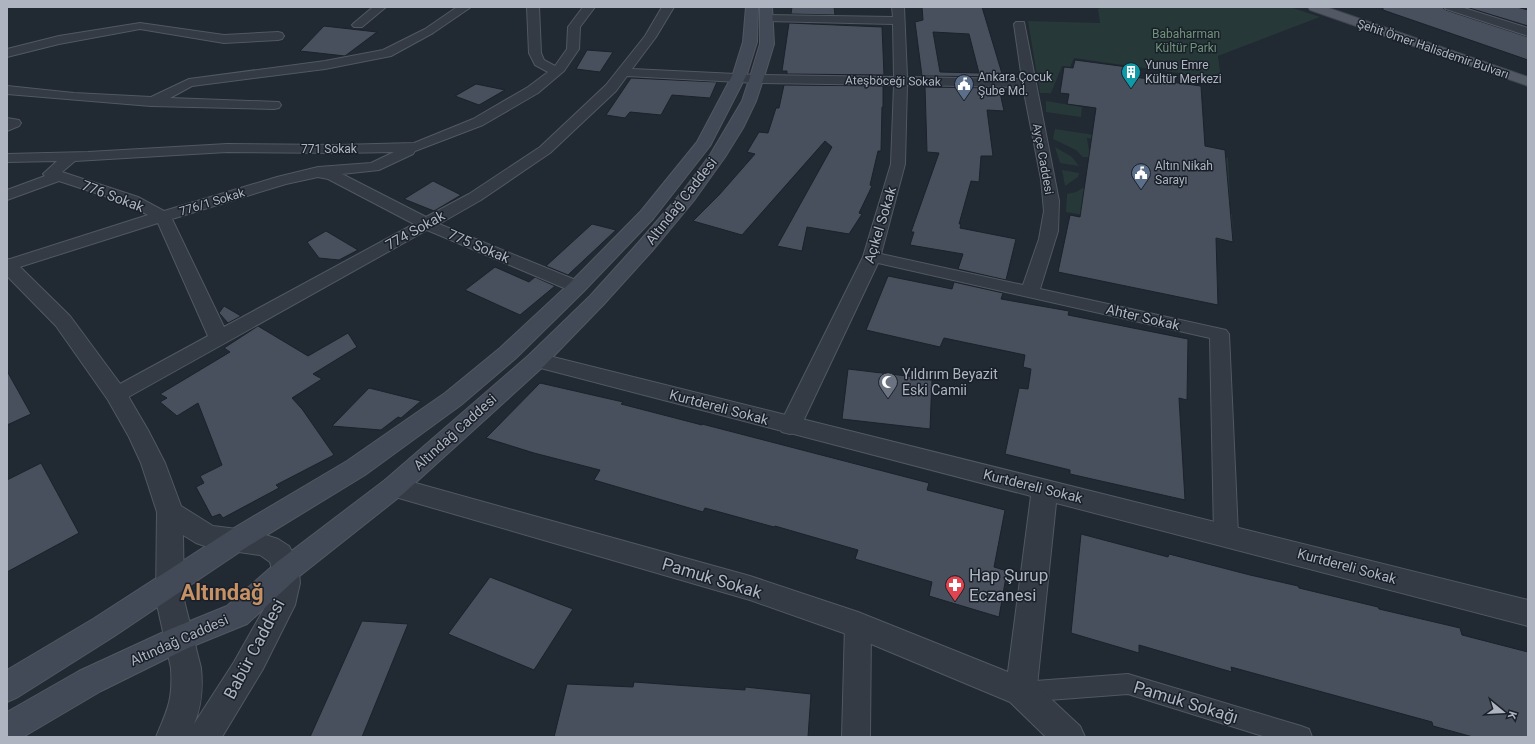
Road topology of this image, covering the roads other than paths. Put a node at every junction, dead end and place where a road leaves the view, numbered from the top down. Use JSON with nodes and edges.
{"nodes":[{"id":1,"x":380,"y":7,"type":"edge"},
{"id":2,"x":465,"y":7,"type":"edge"},
{"id":3,"x":533,"y":7,"type":"edge"},
{"id":4,"x":589,"y":7,"type":"edge"},
{"id":5,"x":668,"y":7,"type":"edge"},
{"id":6,"x":1314,"y":7,"type":"edge"},
{"id":7,"x":1343,"y":7,"type":"edge"},
{"id":8,"x":1450,"y":7,"type":"edge"},
{"id":9,"x":762,"y":11,"type":"edge"},
{"id":10,"x":897,"y":14,"type":"edge"},
{"id":11,"x":1020,"y":24,"type":"dead end"},
{"id":12,"x":358,"y":25,"type":"dead end"},
{"id":13,"x":1528,"y":32,"type":"edge"},
{"id":14,"x":278,"y":36,"type":"dead end"},
{"id":15,"x":7,"y":53,"type":"edge"},
{"id":16,"x":556,"y":71,"type":"junction"},
{"id":17,"x":1528,"y":71,"type":"edge"},
{"id":18,"x":623,"y":72,"type":"junction"},
{"id":19,"x":747,"y":79,"type":"junction"},
{"id":20,"x":901,"y":81,"type":"junction"},
{"id":21,"x":1528,"y":82,"type":"edge"},
{"id":22,"x":1028,"y":84,"type":"junction"},
{"id":23,"x":7,"y":90,"type":"edge"},
{"id":24,"x":151,"y":102,"type":"junction"},
{"id":25,"x":274,"y":105,"type":"dead end"},
{"id":26,"x":7,"y":122,"type":"edge"},
{"id":27,"x":7,"y":127,"type":"edge"},
{"id":28,"x":416,"y":147,"type":"junction"},
{"id":29,"x":72,"y":156,"type":"junction"},
{"id":30,"x":7,"y":158,"type":"edge"},
{"id":31,"x":318,"y":172,"type":"junction"},
{"id":32,"x":59,"y":176,"type":"junction"},
{"id":33,"x":7,"y":196,"type":"edge"},
{"id":34,"x":163,"y":217,"type":"junction"},
{"id":35,"x":426,"y":224,"type":"junction"},
{"id":36,"x":872,"y":256,"type":"junction"},
{"id":37,"x":7,"y":266,"type":"edge"},
{"id":38,"x":577,"y":287,"type":"junction"},
{"id":39,"x":1030,"y":292,"type":"junction"},
{"id":40,"x":219,"y":338,"type":"junction"},
{"id":41,"x":538,"y":360,"type":"junction"},
{"id":42,"x":116,"y":395,"type":"junction"},
{"id":43,"x":790,"y":426,"type":"junction"},
{"id":44,"x":394,"y":487,"type":"junction"},
{"id":45,"x":1045,"y":489,"type":"junction"},
{"id":46,"x":170,"y":512,"type":"junction"},
{"id":47,"x":1226,"y":534,"type":"junction"},
{"id":48,"x":238,"y":539,"type":"junction"},
{"id":49,"x":287,"y":570,"type":"junction"},
{"id":50,"x":171,"y":584,"type":"junction"},
{"id":51,"x":1528,"y":614,"type":"edge"},
{"id":52,"x":858,"y":625,"type":"junction"},
{"id":53,"x":178,"y":639,"type":"junction"},
{"id":54,"x":7,"y":687,"type":"edge"},
{"id":55,"x":1021,"y":692,"type":"junction"},
{"id":56,"x":7,"y":729,"type":"edge"},
{"id":57,"x":172,"y":737,"type":"edge"},
{"id":58,"x":204,"y":737,"type":"edge"},
{"id":59,"x":856,"y":737,"type":"edge"},
{"id":60,"x":1069,"y":737,"type":"edge"},
{"id":61,"x":1301,"y":737,"type":"edge"}],
"edges":[{"from":1,"to":12,"type":"street"},
{"from":2,"to":24,"type":"street"},
{"from":3,"to":16,"type":"street"},
{"from":4,"to":16,"type":"street","name":"771 Sokak"},
{"from":5,"to":18,"type":"street","name":"774 Sokak"},
{"from":6,"to":21,"type":"main road","name":"Şehit Ömer Halisdemir Bulvarı"},
{"from":7,"to":17,"type":"main road","name":"Şehit Ömer Halisdemir Bulvarı"},
{"from":8,"to":13,"type":"street"},
{"from":9,"to":10,"type":"street"},
{"from":9,"to":19,"type":"main road","name":"Altındağ Caddesi"},
{"from":10,"to":20,"type":"street","name":"Açıkel Sokak"},
{"from":11,"to":22,"type":"street","name":"Ayçe Caddesi"},
{"from":14,"to":15,"type":"street"},
{"from":16,"to":28,"type":"street","name":"771 Sokak"},
{"from":18,"to":19,"type":"street","name":"Ateşböceği Sokak"},
{"from":18,"to":35,"type":"street","name":"774 Sokak"},
{"from":19,"to":20,"type":"street","name":"Ateşböceği Sokak"},
{"from":19,"to":38,"type":"main road","name":"Altındağ Caddesi"},
{"from":19,"to":41,"type":"main road","name":"Altındağ Caddesi"},
{"from":20,"to":22,"type":"street","name":"Ateşböceği Sokak"},
{"from":20,"to":36,"type":"street","name":"Açıkel Sokak"},
{"from":22,"to":39,"type":"street","name":"Ayçe Caddesi"},
{"from":23,"to":24,"type":"street"},
{"from":24,"to":25,"type":"street"},
{"from":26,"to":27,"type":"street"},
{"from":28,"to":29,"type":"street","name":"771 Sokak"},
{"from":28,"to":31,"type":"street","name":"776/1 Sokak"},
{"from":29,"to":30,"type":"street","name":"771 Sokak"},
{"from":29,"to":32,"type":"street"},
{"from":31,"to":34,"type":"street","name":"776/1 Sokak"},
{"from":31,"to":35,"type":"street","name":"775 Sokak"},
{"from":32,"to":33,"type":"street"},
{"from":32,"to":34,"type":"street","name":"776 Sokak"},
{"from":34,"to":37,"type":"street","name":"776/1 Sokak"},
{"from":34,"to":40,"type":"street"},
{"from":35,"to":38,"type":"street","name":"775 Sokak"},
{"from":35,"to":40,"type":"street","name":"774 Sokak"},
{"from":36,"to":39,"type":"street","name":"Ahter Sokak"},
{"from":36,"to":43,"type":"street","name":"Açıkel Sokak"},
{"from":37,"to":42,"type":"street"},
{"from":38,"to":48,"type":"main road","name":"Altındağ Caddesi"},
{"from":39,"to":47,"type":"street","name":"Ahter Sokak"},
{"from":40,"to":42,"type":"street","name":"774 Sokak"},
{"from":41,"to":43,"type":"street","name":"Kurtdereli Sokak"},
{"from":41,"to":44,"type":"main road","name":"Altındağ Caddesi"},
{"from":42,"to":46,"type":"street"},
{"from":43,"to":45,"type":"street","name":"Kurtdereli Sokak"},
{"from":44,"to":49,"type":"main road","name":"Altındağ Caddesi"},
{"from":44,"to":52,"type":"street","name":"Pamuk Sokak"},
{"from":45,"to":47,"type":"street","name":"Kurtdereli Sokak"},
{"from":45,"to":55,"type":"street"},
{"from":46,"to":48,"type":"street"},
{"from":46,"to":50,"type":"street"},
{"from":47,"to":51,"type":"street","name":"Kurtdereli Sokak"},
{"from":48,"to":49,"type":"street"},
{"from":48,"to":50,"type":"main road","name":"Altındağ Caddesi"},
{"from":49,"to":53,"type":"main road","name":"Altındağ Caddesi"},
{"from":49,"to":58,"type":"street","name":"Babür Caddesi"},
{"from":50,"to":53,"type":"street"},
{"from":50,"to":54,"type":"main road","name":"Altındağ Caddesi"},
{"from":52,"to":55,"type":"street","name":"Pamuk Sokak"},
{"from":52,"to":59,"type":"street"},
{"from":53,"to":56,"type":"main road","name":"Altındağ Caddesi"},
{"from":53,"to":57,"type":"street"},
{"from":55,"to":60,"type":"street"},
{"from":55,"to":61,"type":"street","name":"Pamuk Sokağı"}]}
